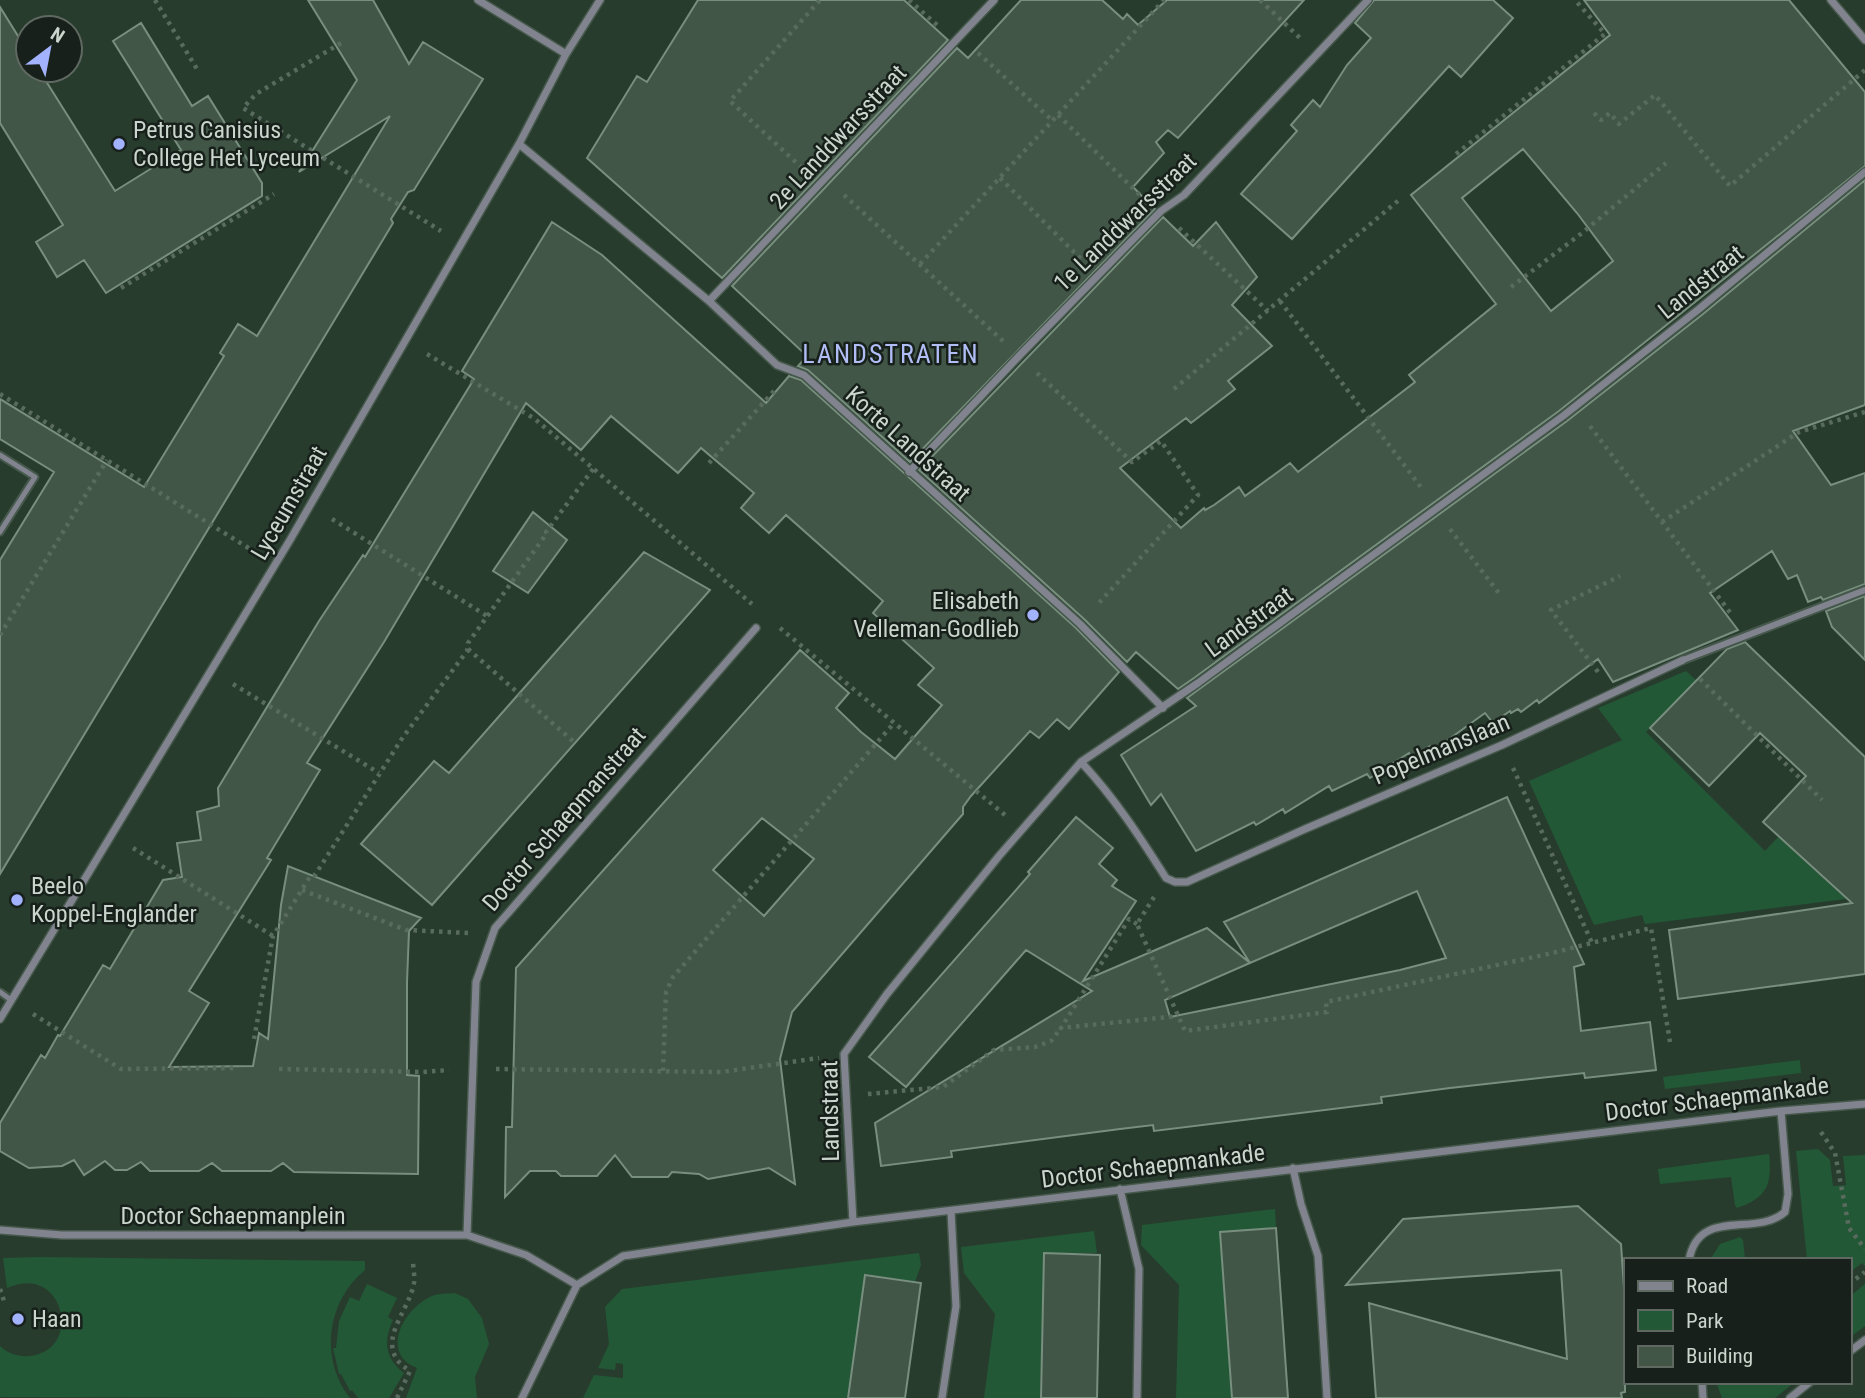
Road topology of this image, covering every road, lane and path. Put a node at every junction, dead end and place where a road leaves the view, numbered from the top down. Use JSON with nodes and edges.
{"nodes":[{"id":1,"x":155,"y":0,"type":"edge"},
{"id":2,"x":478,"y":0,"type":"edge"},
{"id":3,"x":600,"y":0,"type":"edge"},
{"id":4,"x":820,"y":0,"type":"edge"},
{"id":5,"x":909,"y":0,"type":"edge"},
{"id":6,"x":994,"y":0,"type":"edge"},
{"id":7,"x":1164,"y":0,"type":"edge"},
{"id":8,"x":1260,"y":0,"type":"edge"},
{"id":9,"x":1368,"y":0,"type":"edge"},
{"id":10,"x":1575,"y":0,"type":"edge"},
{"id":11,"x":1831,"y":0,"type":"edge"},
{"id":12,"x":960,"y":37,"type":"junction"},
{"id":13,"x":1865,"y":40,"type":"edge"},
{"id":14,"x":341,"y":43,"type":"dead end"},
{"id":15,"x":1316,"y":52,"type":"junction"},
{"id":16,"x":566,"y":54,"type":"junction"},
{"id":17,"x":197,"y":69,"type":"dead end"},
{"id":18,"x":1865,"y":70,"type":"edge"},
{"id":19,"x":1594,"y":113,"type":"dead end"},
{"id":20,"x":1058,"y":116,"type":"junction"},
{"id":21,"x":1053,"y":121,"type":"junction"},
{"id":22,"x":519,"y":144,"type":"junction"},
{"id":23,"x":1456,"y":154,"type":"dead end"},
{"id":24,"x":1666,"y":163,"type":"dead end"},
{"id":25,"x":1865,"y":172,"type":"edge"},
{"id":26,"x":826,"y":178,"type":"junction"},
{"id":27,"x":1000,"y":178,"type":"junction"},
{"id":28,"x":274,"y":194,"type":"dead end"},
{"id":29,"x":1399,"y":200,"type":"dead end"},
{"id":30,"x":1161,"y":211,"type":"junction"},
{"id":31,"x":462,"y":243,"type":"junction"},
{"id":32,"x":919,"y":264,"type":"junction"},
{"id":33,"x":1097,"y":275,"type":"junction"},
{"id":34,"x":1511,"y":287,"type":"dead end"},
{"id":35,"x":121,"y":288,"type":"dead end"},
{"id":36,"x":709,"y":301,"type":"junction"},
{"id":37,"x":1280,"y":301,"type":"junction"},
{"id":38,"x":1268,"y":311,"type":"junction"},
{"id":39,"x":405,"y":341,"type":"junction"},
{"id":40,"x":1019,"y":356,"type":"junction"},
{"id":41,"x":792,"y":370,"type":"junction"},
{"id":42,"x":1174,"y":389,"type":"dead end"},
{"id":43,"x":0,"y":394,"type":"edge"},
{"id":44,"x":1575,"y":406,"type":"junction"},
{"id":45,"x":1865,"y":412,"type":"edge"},
{"id":46,"x":0,"y":455,"type":"edge"},
{"id":47,"x":107,"y":460,"type":"junction"},
{"id":48,"x":709,"y":463,"type":"dead end"},
{"id":49,"x":593,"y":469,"type":"junction"},
{"id":50,"x":909,"y":472,"type":"junction"},
{"id":51,"x":310,"y":505,"type":"junction"},
{"id":52,"x":1436,"y":508,"type":"junction"},
{"id":53,"x":1662,"y":522,"type":"junction"},
{"id":54,"x":0,"y":532,"type":"edge"},
{"id":55,"x":275,"y":565,"type":"junction"},
{"id":56,"x":1620,"y":576,"type":"dead end"},
{"id":57,"x":1865,"y":590,"type":"edge"},
{"id":58,"x":1500,"y":596,"type":"dead end"},
{"id":59,"x":765,"y":615,"type":"junction"},
{"id":60,"x":487,"y":616,"type":"junction"},
{"id":61,"x":1080,"y":624,"type":"junction"},
{"id":62,"x":755,"y":628,"type":"joint"},
{"id":63,"x":0,"y":635,"type":"edge"},
{"id":64,"x":1747,"y":636,"type":"junction"},
{"id":65,"x":467,"y":648,"type":"junction"},
{"id":66,"x":1683,"y":660,"type":"junction"},
{"id":67,"x":211,"y":671,"type":"junction"},
{"id":68,"x":1612,"y":693,"type":"junction"},
{"id":69,"x":1163,"y":708,"type":"junction"},
{"id":70,"x":894,"y":723,"type":"junction"},
{"id":71,"x":574,"y":742,"type":"dead end"},
{"id":72,"x":1502,"y":745,"type":"junction"},
{"id":73,"x":1081,"y":762,"type":"junction"},
{"id":74,"x":379,"y":773,"type":"junction"},
{"id":75,"x":1822,"y":800,"type":"dead end"},
{"id":76,"x":1022,"y":830,"type":"junction"},
{"id":77,"x":112,"y":835,"type":"junction"},
{"id":78,"x":1166,"y":878,"type":"junction"},
{"id":79,"x":302,"y":890,"type":"junction"},
{"id":80,"x":1137,"y":924,"type":"junction"},
{"id":81,"x":493,"y":935,"type":"junction"},
{"id":82,"x":273,"y":936,"type":"junction"},
{"id":83,"x":1592,"y":943,"type":"junction"},
{"id":84,"x":0,"y":992,"type":"edge"},
{"id":85,"x":12,"y":1000,"type":"junction"},
{"id":86,"x":1178,"y":1016,"type":"junction"},
{"id":87,"x":0,"y":1019,"type":"edge"},
{"id":88,"x":1061,"y":1028,"type":"junction"},
{"id":89,"x":254,"y":1039,"type":"dead end"},
{"id":90,"x":1670,"y":1042,"type":"dead end"},
{"id":91,"x":844,"y":1054,"type":"junction"},
{"id":92,"x":237,"y":1068,"type":"dead end"},
{"id":93,"x":279,"y":1069,"type":"dead end"},
{"id":94,"x":473,"y":1069,"type":"junction"},
{"id":95,"x":663,"y":1071,"type":"junction"},
{"id":96,"x":847,"y":1097,"type":"junction"},
{"id":97,"x":1865,"y":1104,"type":"edge"},
{"id":98,"x":1819,"y":1107,"type":"junction"},
{"id":99,"x":1781,"y":1111,"type":"junction"},
{"id":100,"x":1293,"y":1168,"type":"junction"},
{"id":101,"x":1120,"y":1189,"type":"junction"},
{"id":102,"x":951,"y":1211,"type":"junction"},
{"id":103,"x":853,"y":1222,"type":"junction"},
{"id":104,"x":0,"y":1230,"type":"edge"},
{"id":105,"x":467,"y":1235,"type":"junction"},
{"id":106,"x":410,"y":1236,"type":"junction"},
{"id":107,"x":1865,"y":1249,"type":"edge"},
{"id":108,"x":1690,"y":1258,"type":"edge"},
{"id":109,"x":577,"y":1285,"type":"junction"},
{"id":110,"x":0,"y":1289,"type":"edge"},
{"id":111,"x":5,"y":1304,"type":"dead end"},
{"id":112,"x":1808,"y":1384,"type":"edge"},
{"id":113,"x":397,"y":1398,"type":"edge"},
{"id":114,"x":522,"y":1398,"type":"edge"},
{"id":115,"x":942,"y":1398,"type":"edge"},
{"id":116,"x":1137,"y":1398,"type":"edge"},
{"id":117,"x":1327,"y":1398,"type":"edge"},
{"id":118,"x":1790,"y":1398,"type":"edge"}],
"edges":[{"from":1,"to":17,"type":"path"},
{"from":2,"to":16,"type":"street"},
{"from":3,"to":16,"type":"street","name":"Lyceumstraat"},
{"from":4,"to":26,"type":"path"},
{"from":5,"to":12,"type":"path"},
{"from":6,"to":12,"type":"street","name":"2e Landdwarsstraat"},
{"from":7,"to":20,"type":"path"},
{"from":8,"to":15,"type":"path"},
{"from":9,"to":15,"type":"street","name":"1e Landdwarsstraat"},
{"from":10,"to":23,"type":"path"},
{"from":11,"to":13,"type":"street"},
{"from":12,"to":21,"type":"path"},
{"from":12,"to":26,"type":"street","name":"2e Landdwarsstraat"},
{"from":14,"to":31,"type":"path"},
{"from":15,"to":30,"type":"street","name":"1e Landdwarsstraat"},
{"from":16,"to":22,"type":"street","name":"Lyceumstraat"},
{"from":18,"to":19,"type":"path"},
{"from":20,"to":21,"type":"path"},
{"from":20,"to":30,"type":"path"},
{"from":21,"to":27,"type":"path"},
{"from":22,"to":31,"type":"street","name":"Lyceumstraat"},
{"from":22,"to":36,"type":"street","name":"Korte Landstraat"},
{"from":24,"to":34,"type":"path"},
{"from":25,"to":44,"type":"street","name":"Landstraat"},
{"from":26,"to":32,"type":"path"},
{"from":26,"to":36,"type":"street","name":"2e Landdwarsstraat"},
{"from":27,"to":32,"type":"path"},
{"from":27,"to":33,"type":"path"},
{"from":28,"to":35,"type":"path"},
{"from":29,"to":37,"type":"path"},
{"from":30,"to":33,"type":"street","name":"1e Landdwarsstraat"},
{"from":30,"to":38,"type":"path"},
{"from":31,"to":39,"type":"street","name":"Lyceumstraat"},
{"from":32,"to":40,"type":"path"},
{"from":33,"to":40,"type":"street","name":"1e Landdwarsstraat"},
{"from":36,"to":41,"type":"street","name":"Korte Landstraat"},
{"from":37,"to":38,"type":"path"},
{"from":37,"to":52,"type":"path"},
{"from":38,"to":42,"type":"path"},
{"from":39,"to":49,"type":"path"},
{"from":39,"to":51,"type":"street","name":"Lyceumstraat"},
{"from":40,"to":50,"type":"street","name":"1e Landdwarsstraat"},
{"from":40,"to":61,"type":"path"},
{"from":41,"to":48,"type":"path"},
{"from":41,"to":50,"type":"street","name":"Korte Landstraat"},
{"from":43,"to":47,"type":"path"},
{"from":44,"to":52,"type":"street","name":"Landstraat"},
{"from":44,"to":53,"type":"path"},
{"from":45,"to":53,"type":"path"},
{"from":46,"to":54,"type":"lane"},
{"from":47,"to":55,"type":"path"},
{"from":47,"to":63,"type":"path"},
{"from":49,"to":59,"type":"path"},
{"from":49,"to":60,"type":"path"},
{"from":50,"to":61,"type":"street","name":"Korte Landstraat"},
{"from":51,"to":55,"type":"street","name":"Lyceumstraat"},
{"from":51,"to":60,"type":"path"},
{"from":52,"to":58,"type":"path"},
{"from":52,"to":69,"type":"street","name":"Landstraat"},
{"from":53,"to":64,"type":"path"},
{"from":55,"to":67,"type":"street","name":"Lyceumstraat"},
{"from":56,"to":68,"type":"path"},
{"from":57,"to":64,"type":"street","name":"Popelmanslaan"},
{"from":59,"to":62,"type":"path"},
{"from":59,"to":70,"type":"path"},
{"from":60,"to":65,"type":"path"},
{"from":61,"to":69,"type":"street","name":"Korte Landstraat"},
{"from":62,"to":81,"type":"street","name":"Doctor Schaepmanstraat"},
{"from":64,"to":66,"type":"street","name":"Popelmanslaan"},
{"from":65,"to":71,"type":"path"},
{"from":65,"to":74,"type":"path"},
{"from":66,"to":68,"type":"street","name":"Popelmanslaan"},
{"from":66,"to":75,"type":"path"},
{"from":67,"to":74,"type":"path"},
{"from":67,"to":77,"type":"street","name":"Lyceumstraat"},
{"from":68,"to":72,"type":"street","name":"Popelmanslaan"},
{"from":69,"to":73,"type":"street","name":"Landstraat"},
{"from":70,"to":76,"type":"path"},
{"from":70,"to":95,"type":"path"},
{"from":72,"to":78,"type":"street","name":"Popelmanslaan"},
{"from":72,"to":83,"type":"path"},
{"from":73,"to":76,"type":"street","name":"Landstraat"},
{"from":73,"to":78,"type":"street"},
{"from":74,"to":79,"type":"path"},
{"from":76,"to":91,"type":"street","name":"Landstraat"},
{"from":77,"to":82,"type":"path"},
{"from":77,"to":85,"type":"street","name":"Lyceumstraat"},
{"from":78,"to":80,"type":"path"},
{"from":79,"to":81,"type":"path"},
{"from":79,"to":82,"type":"path"},
{"from":80,"to":86,"type":"path"},
{"from":80,"to":88,"type":"path"},
{"from":81,"to":94,"type":"street","name":"Doctor Schaepmanstraat"},
{"from":82,"to":89,"type":"path"},
{"from":83,"to":86,"type":"path"},
{"from":83,"to":90,"type":"path"},
{"from":84,"to":85,"type":"lane"},
{"from":85,"to":87,"type":"street","name":"Lyceumstraat"},
{"from":85,"to":92,"type":"path"},
{"from":86,"to":88,"type":"path"},
{"from":88,"to":96,"type":"path"},
{"from":91,"to":95,"type":"path"},
{"from":91,"to":96,"type":"street","name":"Landstraat"},
{"from":93,"to":94,"type":"path"},
{"from":94,"to":95,"type":"path"},
{"from":94,"to":105,"type":"street","name":"Doctor Schaepmanstraat"},
{"from":96,"to":103,"type":"street","name":"Landstraat"},
{"from":97,"to":98,"type":"street","name":"Doctor Schaepmankade"},
{"from":98,"to":99,"type":"street","name":"Doctor Schaepmankade"},
{"from":98,"to":107,"type":"path"},
{"from":99,"to":100,"type":"street","name":"Doctor Schaepmankade"},
{"from":99,"to":108,"type":"street"},
{"from":100,"to":101,"type":"street","name":"Doctor Schaepmankade"},
{"from":100,"to":117,"type":"street"},
{"from":101,"to":102,"type":"street","name":"Doctor Schaepmankade"},
{"from":101,"to":116,"type":"street"},
{"from":102,"to":103,"type":"street","name":"Doctor Schaepmankade"},
{"from":102,"to":115,"type":"street"},
{"from":103,"to":109,"type":"street","name":"Doctor Schaepmankade"},
{"from":104,"to":106,"type":"street","name":"Doctor Schaepmanplein"},
{"from":105,"to":106,"type":"street","name":"Doctor Schaepmanplein"},
{"from":105,"to":109,"type":"street"},
{"from":106,"to":113,"type":"path"},
{"from":109,"to":114,"type":"street"},
{"from":110,"to":111,"type":"path"},
{"from":112,"to":118,"type":"street"}]}
